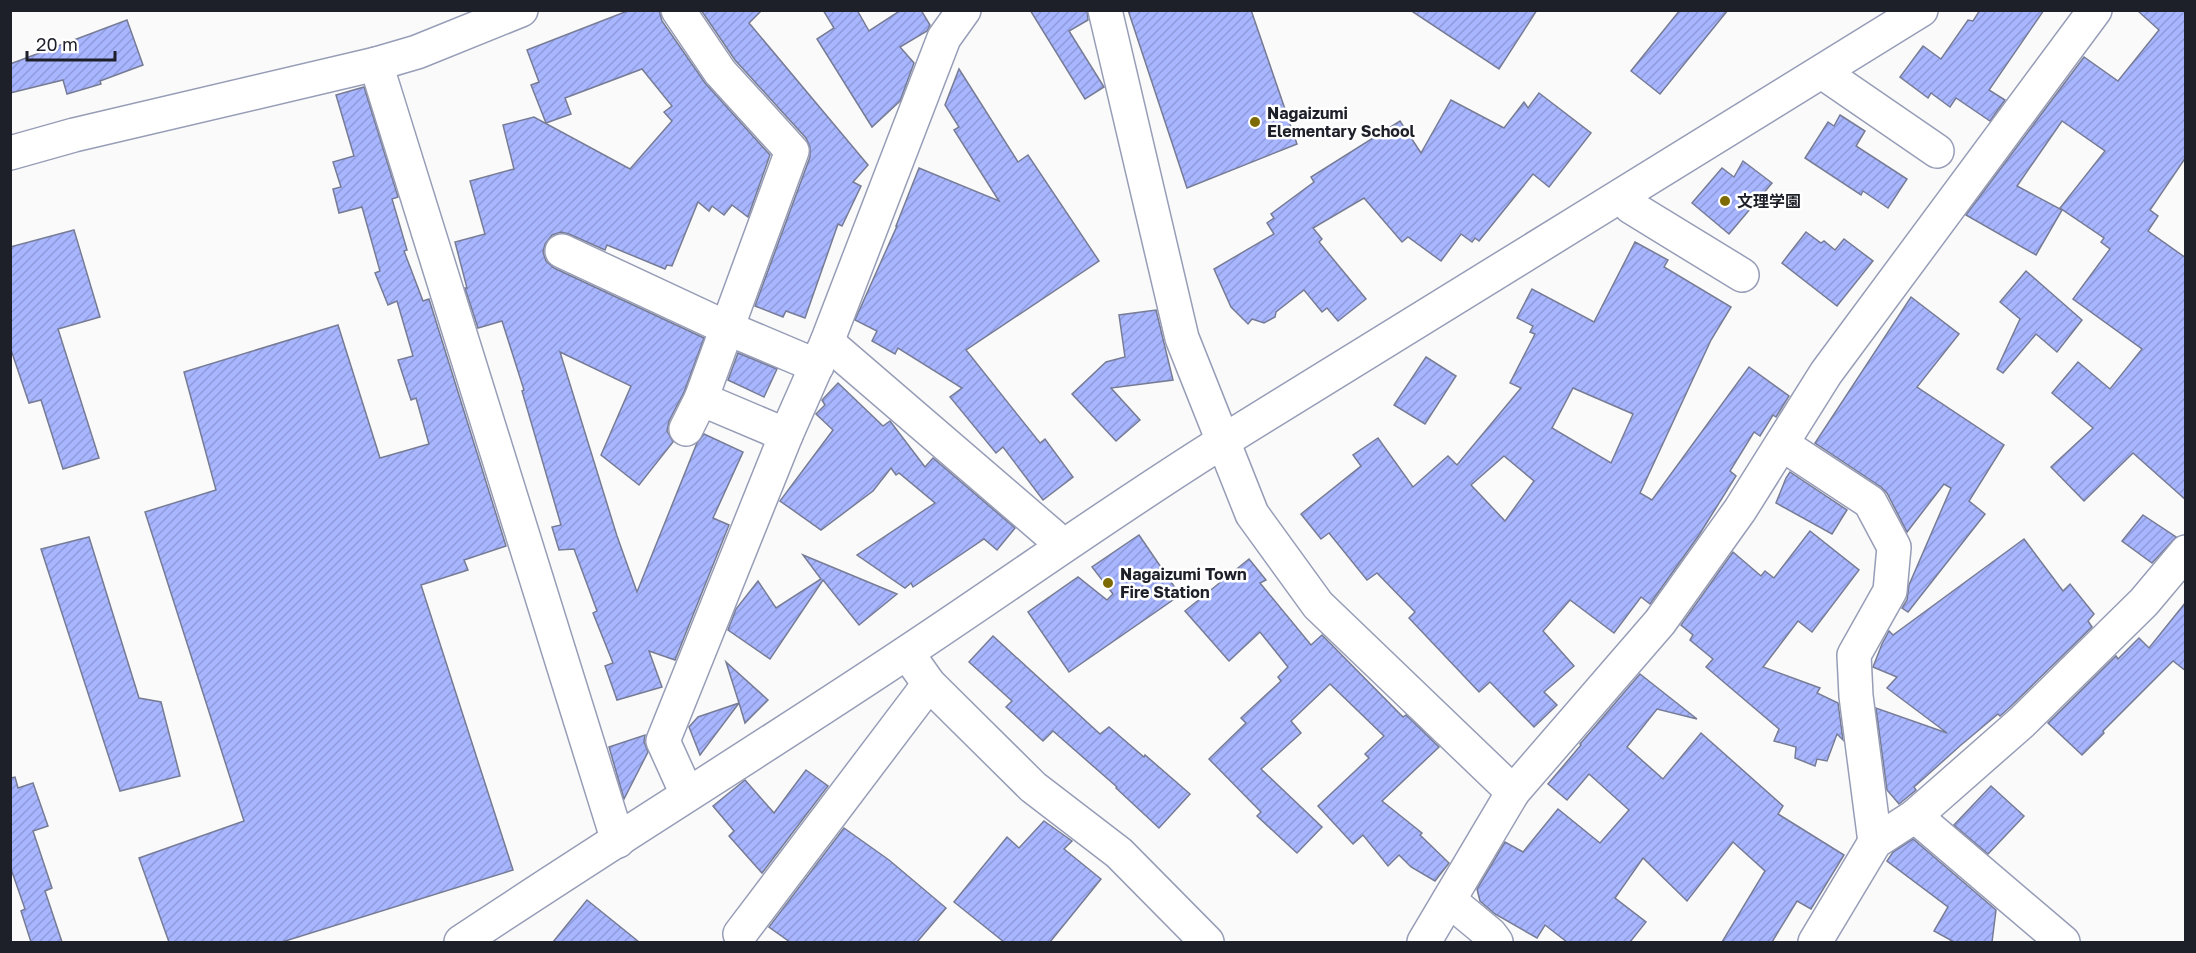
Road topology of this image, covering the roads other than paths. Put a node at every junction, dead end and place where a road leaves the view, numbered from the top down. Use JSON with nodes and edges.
{"nodes":[{"id":1,"x":521,"y":10,"type":"edge"},
{"id":2,"x":678,"y":10,"type":"edge"},
{"id":3,"x":964,"y":10,"type":"edge"},
{"id":4,"x":1105,"y":10,"type":"edge"},
{"id":5,"x":1921,"y":10,"type":"edge"},
{"id":6,"x":2095,"y":10,"type":"edge"},
{"id":7,"x":376,"y":64,"type":"junction"},
{"id":8,"x":1822,"y":72,"type":"junction"},
{"id":9,"x":1937,"y":151,"type":"dead end"},
{"id":10,"x":10,"y":153,"type":"edge"},
{"id":11,"x":1631,"y":207,"type":"dead end"},
{"id":12,"x":562,"y":251,"type":"dead end"},
{"id":13,"x":1742,"y":275,"type":"dead end"},
{"id":14,"x":727,"y":328,"type":"junction"},
{"id":15,"x":822,"y":354,"type":"junction"},
{"id":16,"x":701,"y":399,"type":"junction"},
{"id":17,"x":686,"y":429,"type":"dead end"},
{"id":18,"x":786,"y":435,"type":"junction"},
{"id":19,"x":1222,"y":441,"type":"junction"},
{"id":20,"x":1782,"y":444,"type":"junction"},
{"id":21,"x":1063,"y":545,"type":"junction"},
{"id":22,"x":2186,"y":552,"type":"edge"},
{"id":23,"x":907,"y":652,"type":"junction"},
{"id":24,"x":929,"y":684,"type":"junction"},
{"id":25,"x":1513,"y":792,"type":"junction"},
{"id":26,"x":687,"y":794,"type":"junction"},
{"id":27,"x":1915,"y":816,"type":"junction"},
{"id":28,"x":618,"y":841,"type":"junction"},
{"id":29,"x":1875,"y":842,"type":"junction"},
{"id":30,"x":1449,"y":900,"type":"junction"},
{"id":31,"x":738,"y":940,"type":"edge"},
{"id":32,"x":461,"y":942,"type":"edge"},
{"id":33,"x":1207,"y":942,"type":"edge"},
{"id":34,"x":1424,"y":942,"type":"edge"},
{"id":35,"x":1496,"y":942,"type":"edge"},
{"id":36,"x":1815,"y":942,"type":"edge"},
{"id":37,"x":2063,"y":942,"type":"edge"}],
"edges":[{"from":1,"to":7,"type":"street"},
{"from":2,"to":14,"type":"street"},
{"from":3,"to":15,"type":"street"},
{"from":4,"to":19,"type":"street"},
{"from":5,"to":8,"type":"street"},
{"from":6,"to":20,"type":"street"},
{"from":7,"to":10,"type":"street"},
{"from":7,"to":28,"type":"street"},
{"from":8,"to":9,"type":"street"},
{"from":8,"to":19,"type":"street"},
{"from":11,"to":13,"type":"street"},
{"from":12,"to":14,"type":"street"},
{"from":14,"to":15,"type":"street"},
{"from":14,"to":16,"type":"street"},
{"from":15,"to":18,"type":"street"},
{"from":15,"to":21,"type":"street"},
{"from":16,"to":17,"type":"street"},
{"from":16,"to":18,"type":"street"},
{"from":18,"to":26,"type":"street"},
{"from":19,"to":21,"type":"street"},
{"from":19,"to":25,"type":"street"},
{"from":20,"to":25,"type":"street"},
{"from":20,"to":29,"type":"street"},
{"from":21,"to":23,"type":"street"},
{"from":22,"to":27,"type":"street"},
{"from":23,"to":24,"type":"street"},
{"from":23,"to":26,"type":"street"},
{"from":24,"to":31,"type":"street"},
{"from":24,"to":33,"type":"street"},
{"from":25,"to":30,"type":"street"},
{"from":26,"to":28,"type":"street"},
{"from":27,"to":29,"type":"street"},
{"from":27,"to":37,"type":"street"},
{"from":28,"to":32,"type":"street"},
{"from":29,"to":36,"type":"street"},
{"from":30,"to":34,"type":"street"},
{"from":30,"to":35,"type":"street"}]}
